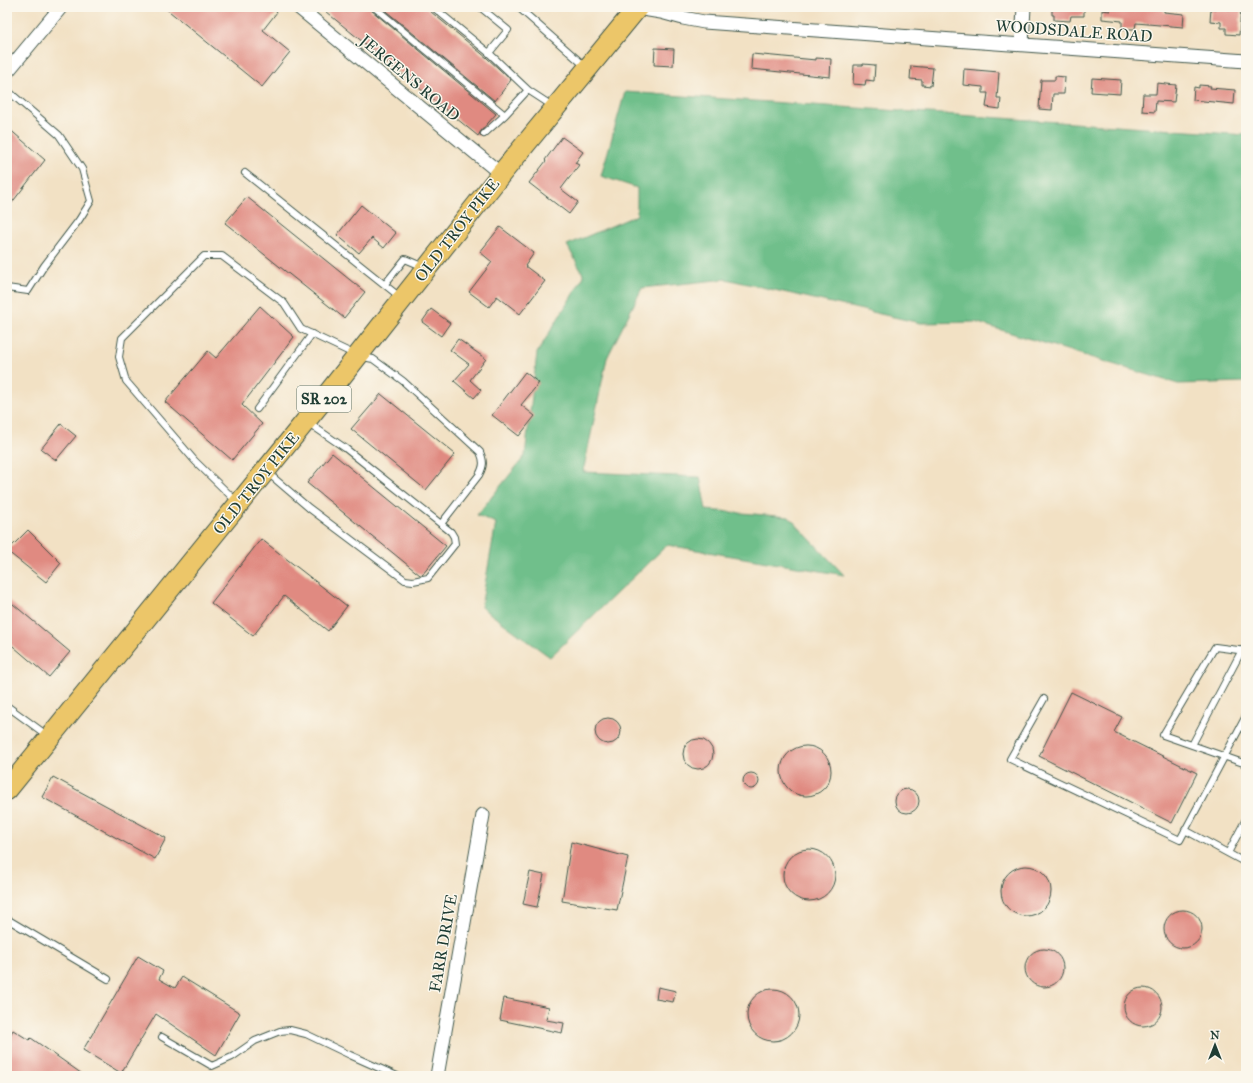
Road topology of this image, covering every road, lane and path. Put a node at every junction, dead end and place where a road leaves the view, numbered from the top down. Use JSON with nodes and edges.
{"nodes":[{"id":1,"x":61,"y":7,"type":"edge"},
{"id":2,"x":298,"y":7,"type":"edge"},
{"id":3,"x":374,"y":7,"type":"edge"},
{"id":4,"x":433,"y":7,"type":"edge"},
{"id":5,"x":480,"y":7,"type":"edge"},
{"id":6,"x":518,"y":7,"type":"edge"},
{"id":7,"x":635,"y":7,"type":"edge"},
{"id":8,"x":1024,"y":7,"type":"edge"},
{"id":9,"x":1022,"y":44,"type":"junction"},
{"id":10,"x":489,"y":52,"type":"junction"},
{"id":11,"x":1246,"y":61,"type":"edge"},
{"id":12,"x":588,"y":68,"type":"junction"},
{"id":13,"x":7,"y":72,"type":"edge"},
{"id":14,"x":7,"y":90,"type":"edge"},
{"id":15,"x":528,"y":90,"type":"junction"},
{"id":16,"x":555,"y":108,"type":"junction"},
{"id":17,"x":505,"y":115,"type":"junction"},
{"id":18,"x":484,"y":134,"type":"dead end"},
{"id":19,"x":245,"y":173,"type":"dead end"},
{"id":20,"x":501,"y":174,"type":"junction"},
{"id":21,"x":427,"y":268,"type":"junction"},
{"id":22,"x":385,"y":284,"type":"junction"},
{"id":23,"x":7,"y":288,"type":"edge"},
{"id":24,"x":403,"y":299,"type":"junction"},
{"id":25,"x":312,"y":334,"type":"junction"},
{"id":26,"x":358,"y":356,"type":"junction"},
{"id":27,"x":257,"y":409,"type":"dead end"},
{"id":28,"x":306,"y":421,"type":"junction"},
{"id":29,"x":265,"y":471,"type":"junction"},
{"id":30,"x":239,"y":504,"type":"junction"},
{"id":31,"x":441,"y":524,"type":"junction"},
{"id":32,"x":1244,"y":650,"type":"edge"},
{"id":33,"x":1044,"y":699,"type":"dead end"},
{"id":34,"x":7,"y":706,"type":"edge"},
{"id":35,"x":1246,"y":716,"type":"edge"},
{"id":36,"x":50,"y":737,"type":"junction"},
{"id":37,"x":1192,"y":745,"type":"junction"},
{"id":38,"x":1224,"y":756,"type":"junction"},
{"id":39,"x":1246,"y":764,"type":"edge"},
{"id":40,"x":7,"y":790,"type":"edge"},
{"id":41,"x":483,"y":815,"type":"dead end"},
{"id":42,"x":1246,"y":819,"type":"edge"},
{"id":43,"x":1185,"y":830,"type":"junction"},
{"id":44,"x":1228,"y":853,"type":"junction"},
{"id":45,"x":1246,"y":863,"type":"edge"},
{"id":46,"x":7,"y":919,"type":"edge"},
{"id":47,"x":108,"y":979,"type":"dead end"},
{"id":48,"x":162,"y":1037,"type":"dead end"},
{"id":49,"x":397,"y":1076,"type":"edge"},
{"id":50,"x":437,"y":1076,"type":"edge"}],
"edges":[{"from":1,"to":13,"type":"street"},
{"from":2,"to":20,"type":"street","name":"JERGENS ROAD"},
{"from":3,"to":17,"type":"lane"},
{"from":4,"to":10,"type":"lane"},
{"from":5,"to":10,"type":"lane"},
{"from":6,"to":12,"type":"lane"},
{"from":7,"to":9,"type":"street","name":"WOODSDALE ROAD"},
{"from":7,"to":12,"type":"main road","name":"OLD TROY PIKE","number":"SR 202"},
{"from":8,"to":9,"type":"street"},
{"from":9,"to":11,"type":"street","name":"WOODSDALE ROAD"},
{"from":10,"to":15,"type":"lane"},
{"from":12,"to":16,"type":"main road","name":"OLD TROY PIKE","number":"SR 202"},
{"from":14,"to":23,"type":"lane"},
{"from":15,"to":16,"type":"lane"},
{"from":15,"to":17,"type":"lane"},
{"from":16,"to":20,"type":"main road","name":"OLD TROY PIKE","number":"SR 202"},
{"from":17,"to":18,"type":"lane"},
{"from":19,"to":22,"type":"lane"},
{"from":20,"to":21,"type":"main road","name":"OLD TROY PIKE","number":"SR 202"},
{"from":21,"to":22,"type":"lane"},
{"from":21,"to":24,"type":"main road","name":"OLD TROY PIKE","number":"SR 202"},
{"from":22,"to":24,"type":"lane"},
{"from":24,"to":26,"type":"main road","name":"OLD TROY PIKE","number":"SR 202"},
{"from":25,"to":26,"type":"lane"},
{"from":25,"to":27,"type":"lane"},
{"from":25,"to":30,"type":"lane"},
{"from":26,"to":28,"type":"main road","name":"OLD TROY PIKE","number":"SR 202"},
{"from":26,"to":31,"type":"lane"},
{"from":28,"to":29,"type":"main road","name":"OLD TROY PIKE","number":"SR 202"},
{"from":28,"to":31,"type":"lane"},
{"from":29,"to":30,"type":"main road","name":"OLD TROY PIKE","number":"SR 202"},
{"from":29,"to":31,"type":"lane"},
{"from":30,"to":36,"type":"main road","name":"OLD TROY PIKE","number":"SR 202"},
{"from":32,"to":37,"type":"lane"},
{"from":32,"to":37,"type":"lane"},
{"from":33,"to":43,"type":"lane"},
{"from":34,"to":36,"type":"lane"},
{"from":35,"to":38,"type":"lane"},
{"from":36,"to":40,"type":"main road","name":"OLD TROY PIKE","number":"SR 202"},
{"from":37,"to":38,"type":"lane"},
{"from":38,"to":39,"type":"lane"},
{"from":38,"to":43,"type":"lane"},
{"from":41,"to":50,"type":"street","name":"FARR DRIVE"},
{"from":42,"to":44,"type":"lane"},
{"from":43,"to":44,"type":"lane"},
{"from":44,"to":45,"type":"lane"},
{"from":46,"to":47,"type":"lane"},
{"from":48,"to":49,"type":"lane"}]}
